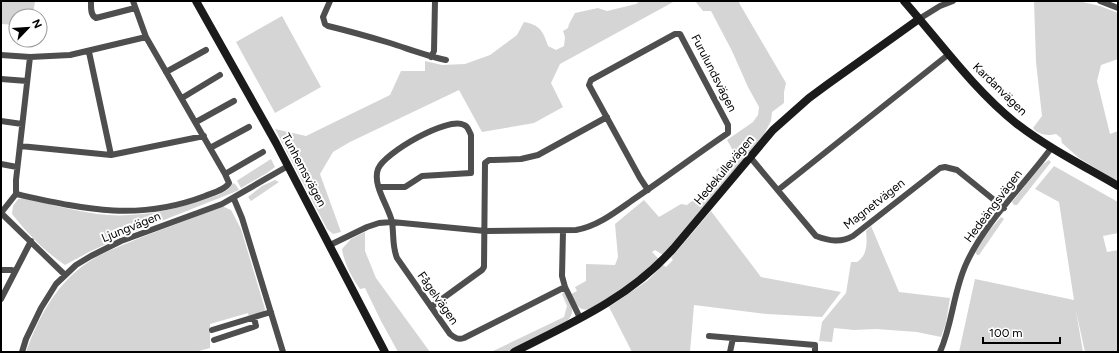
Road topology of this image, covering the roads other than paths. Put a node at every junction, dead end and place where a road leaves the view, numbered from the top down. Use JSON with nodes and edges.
{"nodes":[{"id":1,"x":91,"y":1,"type":"edge"},
{"id":2,"x":133,"y":1,"type":"edge"},
{"id":3,"x":196,"y":1,"type":"edge"},
{"id":4,"x":330,"y":1,"type":"edge"},
{"id":5,"x":435,"y":1,"type":"edge"},
{"id":6,"x":904,"y":1,"type":"edge"},
{"id":7,"x":953,"y":1,"type":"edge"},
{"id":8,"x":1100,"y":1,"type":"edge"},
{"id":9,"x":135,"y":8,"type":"junction"},
{"id":10,"x":1118,"y":8,"type":"edge"},
{"id":11,"x":919,"y":19,"type":"junction"},
{"id":12,"x":146,"y":37,"type":"junction"},
{"id":13,"x":206,"y":50,"type":"dead end"},
{"id":14,"x":90,"y":52,"type":"junction"},
{"id":15,"x":949,"y":54,"type":"junction"},
{"id":16,"x":1,"y":55,"type":"edge"},
{"id":17,"x":30,"y":57,"type":"junction"},
{"id":18,"x":431,"y":57,"type":"junction"},
{"id":19,"x":446,"y":60,"type":"dead end"},
{"id":20,"x":166,"y":72,"type":"junction"},
{"id":21,"x":220,"y":75,"type":"dead end"},
{"id":22,"x":1,"y":79,"type":"edge"},
{"id":23,"x":27,"y":82,"type":"junction"},
{"id":24,"x":182,"y":98,"type":"junction"},
{"id":25,"x":234,"y":101,"type":"dead end"},
{"id":26,"x":607,"y":117,"type":"junction"},
{"id":27,"x":1,"y":121,"type":"edge"},
{"id":28,"x":196,"y":122,"type":"junction"},
{"id":29,"x":22,"y":124,"type":"junction"},
{"id":30,"x":249,"y":127,"type":"dead end"},
{"id":31,"x":204,"y":136,"type":"junction"},
{"id":32,"x":20,"y":146,"type":"junction"},
{"id":33,"x":1052,"y":147,"type":"junction"},
{"id":34,"x":210,"y":148,"type":"junction"},
{"id":35,"x":264,"y":152,"type":"dead end"},
{"id":36,"x":111,"y":155,"type":"junction"},
{"id":37,"x":750,"y":157,"type":"junction"},
{"id":38,"x":1,"y":164,"type":"edge"},
{"id":39,"x":288,"y":166,"type":"junction"},
{"id":40,"x":17,"y":167,"type":"junction"},
{"id":41,"x":225,"y":174,"type":"junction"},
{"id":42,"x":1118,"y":186,"type":"edge"},
{"id":43,"x":380,"y":187,"type":"junction"},
{"id":44,"x":648,"y":190,"type":"junction"},
{"id":45,"x":778,"y":190,"type":"junction"},
{"id":46,"x":16,"y":194,"type":"junction"},
{"id":47,"x":234,"y":199,"type":"junction"},
{"id":48,"x":1004,"y":208,"type":"junction"},
{"id":49,"x":1,"y":213,"type":"edge"},
{"id":50,"x":392,"y":222,"type":"junction"},
{"id":51,"x":485,"y":231,"type":"junction"},
{"id":52,"x":563,"y":231,"type":"junction"},
{"id":53,"x":31,"y":241,"type":"junction"},
{"id":54,"x":330,"y":245,"type":"junction"},
{"id":55,"x":1,"y":270,"type":"edge"},
{"id":56,"x":15,"y":271,"type":"junction"},
{"id":57,"x":65,"y":275,"type":"junction"},
{"id":58,"x":564,"y":287,"type":"junction"},
{"id":59,"x":1,"y":299,"type":"edge"},
{"id":60,"x":431,"y":307,"type":"junction"},
{"id":61,"x":271,"y":312,"type":"junction"},
{"id":62,"x":254,"y":318,"type":"junction"},
{"id":63,"x":580,"y":318,"type":"junction"},
{"id":64,"x":212,"y":330,"type":"dead end"},
{"id":65,"x":709,"y":336,"type":"dead end"},
{"id":66,"x":733,"y":338,"type":"junction"},
{"id":67,"x":214,"y":340,"type":"dead end"},
{"id":68,"x":22,"y":352,"type":"edge"},
{"id":69,"x":283,"y":352,"type":"edge"},
{"id":70,"x":385,"y":352,"type":"edge"},
{"id":71,"x":514,"y":352,"type":"edge"},
{"id":72,"x":730,"y":352,"type":"edge"},
{"id":73,"x":815,"y":352,"type":"edge"},
{"id":74,"x":940,"y":352,"type":"edge"}],
"edges":[{"from":1,"to":9,"type":"street"},
{"from":2,"to":9,"type":"street"},
{"from":3,"to":39,"type":"street","name":"Tunhemsvägen"},
{"from":4,"to":18,"type":"street"},
{"from":5,"to":18,"type":"street"},
{"from":6,"to":11,"type":"street","name":"Kardanvägen"},
{"from":7,"to":11,"type":"street","name":"Hedekullevägen"},
{"from":8,"to":10,"type":"street"},
{"from":9,"to":12,"type":"street"},
{"from":11,"to":15,"type":"street","name":"Kardanvägen"},
{"from":11,"to":37,"type":"street","name":"Hedekullevägen"},
{"from":12,"to":14,"type":"street"},
{"from":12,"to":20,"type":"street"},
{"from":13,"to":20,"type":"street"},
{"from":14,"to":17,"type":"street"},
{"from":14,"to":36,"type":"street"},
{"from":15,"to":33,"type":"street","name":"Kardanvägen"},
{"from":15,"to":45,"type":"street"},
{"from":16,"to":17,"type":"street"},
{"from":17,"to":23,"type":"street"},
{"from":18,"to":19,"type":"street"},
{"from":20,"to":24,"type":"street"},
{"from":21,"to":24,"type":"street"},
{"from":22,"to":23,"type":"street"},
{"from":23,"to":29,"type":"street"},
{"from":24,"to":28,"type":"street"},
{"from":25,"to":28,"type":"street"},
{"from":26,"to":44,"type":"street","name":"Furulundsvägen"},
{"from":26,"to":44,"type":"street","name":"Furulundsvägen"},
{"from":26,"to":51,"type":"street"},
{"from":27,"to":29,"type":"street"},
{"from":28,"to":31,"type":"street"},
{"from":29,"to":32,"type":"street"},
{"from":30,"to":34,"type":"street"},
{"from":31,"to":34,"type":"street"},
{"from":31,"to":36,"type":"street"},
{"from":32,"to":36,"type":"street"},
{"from":32,"to":40,"type":"street"},
{"from":33,"to":42,"type":"street","name":"Kardanvägen"},
{"from":33,"to":48,"type":"street","name":"Hedeängsvägen"},
{"from":34,"to":41,"type":"street"},
{"from":35,"to":41,"type":"street"},
{"from":37,"to":45,"type":"street","name":"Magnetvägen"},
{"from":37,"to":63,"type":"street","name":"Hedekullevägen"},
{"from":38,"to":40,"type":"street"},
{"from":39,"to":47,"type":"street","name":"Ljungvägen"},
{"from":39,"to":54,"type":"street","name":"Tunhemsvägen"},
{"from":40,"to":46,"type":"street"},
{"from":41,"to":46,"type":"street"},
{"from":43,"to":43,"type":"street"},
{"from":43,"to":50,"type":"street"},
{"from":44,"to":52,"type":"street","name":"Furulundsvägen"},
{"from":45,"to":48,"type":"street","name":"Magnetvägen"},
{"from":46,"to":49,"type":"street"},
{"from":47,"to":57,"type":"street","name":"Ljungvägen"},
{"from":47,"to":61,"type":"street"},
{"from":48,"to":74,"type":"street","name":"Hedeängsvägen"},
{"from":49,"to":53,"type":"street"},
{"from":50,"to":51,"type":"street","name":"Furulundsvägen"},
{"from":50,"to":54,"type":"street","name":"Furulundsvägen"},
{"from":50,"to":60,"type":"street","name":"Fågelvägen"},
{"from":51,"to":52,"type":"street","name":"Furulundsvägen"},
{"from":51,"to":60,"type":"street"},
{"from":52,"to":58,"type":"street"},
{"from":53,"to":56,"type":"street"},
{"from":53,"to":57,"type":"street"},
{"from":54,"to":70,"type":"street","name":"Tunhemsvägen"},
{"from":55,"to":56,"type":"street"},
{"from":56,"to":59,"type":"street"},
{"from":57,"to":68,"type":"street","name":"Ljungvägen"},
{"from":58,"to":60,"type":"street","name":"Fågelvägen"},
{"from":58,"to":63,"type":"street"},
{"from":61,"to":62,"type":"street"},
{"from":61,"to":69,"type":"street"},
{"from":62,"to":64,"type":"street"},
{"from":62,"to":67,"type":"street"},
{"from":63,"to":71,"type":"street","name":"Hedekullevägen"},
{"from":65,"to":66,"type":"street"},
{"from":66,"to":72,"type":"street"},
{"from":66,"to":73,"type":"street"}]}
